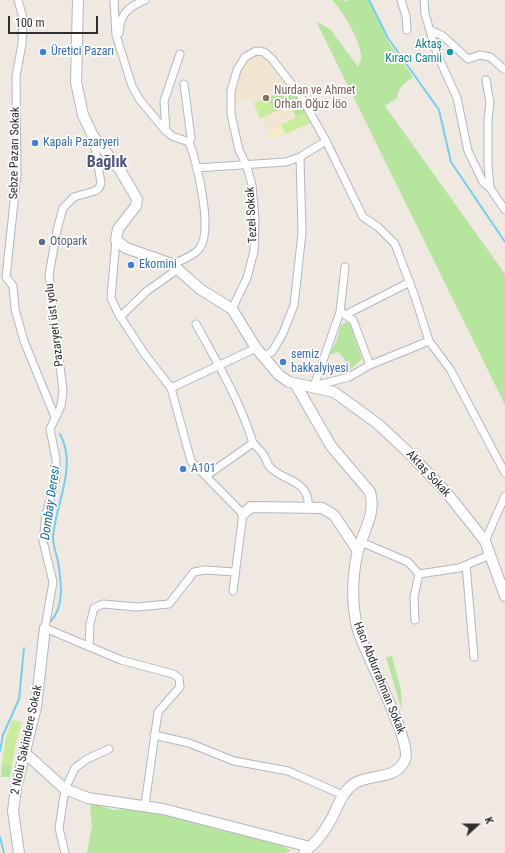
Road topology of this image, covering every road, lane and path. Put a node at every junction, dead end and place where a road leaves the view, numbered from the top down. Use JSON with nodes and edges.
{"nodes":[{"id":1,"x":18,"y":0,"type":"edge"},
{"id":2,"x":78,"y":0,"type":"edge"},
{"id":3,"x":114,"y":0,"type":"edge"},
{"id":4,"x":145,"y":0,"type":"edge"},
{"id":5,"x":401,"y":0,"type":"edge"},
{"id":6,"x":424,"y":0,"type":"edge"},
{"id":7,"x":408,"y":30,"type":"dead end"},
{"id":8,"x":430,"y":30,"type":"junction"},
{"id":9,"x":119,"y":43,"type":"junction"},
{"id":10,"x":180,"y":54,"type":"dead end"},
{"id":11,"x":505,"y":70,"type":"edge"},
{"id":12,"x":486,"y":80,"type":"dead end"},
{"id":13,"x":184,"y":84,"type":"dead end"},
{"id":14,"x":166,"y":131,"type":"junction"},
{"id":15,"x":93,"y":136,"type":"junction"},
{"id":16,"x":326,"y":141,"type":"junction"},
{"id":17,"x":189,"y":142,"type":"junction"},
{"id":18,"x":300,"y":157,"type":"junction"},
{"id":19,"x":246,"y":164,"type":"junction"},
{"id":20,"x":196,"y":168,"type":"junction"},
{"id":21,"x":490,"y":188,"type":"junction"},
{"id":22,"x":505,"y":210,"type":"edge"},
{"id":23,"x":116,"y":240,"type":"junction"},
{"id":24,"x":175,"y":266,"type":"junction"},
{"id":25,"x":345,"y":267,"type":"dead end"},
{"id":26,"x":410,"y":282,"type":"junction"},
{"id":27,"x":232,"y":309,"type":"junction"},
{"id":28,"x":343,"y":314,"type":"junction"},
{"id":29,"x":120,"y":317,"type":"junction"},
{"id":30,"x":196,"y":324,"type":"dead end"},
{"id":31,"x":429,"y":341,"type":"junction"},
{"id":32,"x":256,"y":348,"type":"junction"},
{"id":33,"x":263,"y":356,"type":"junction"},
{"id":34,"x":219,"y":366,"type":"junction"},
{"id":35,"x":370,"y":366,"type":"junction"},
{"id":36,"x":296,"y":385,"type":"junction"},
{"id":37,"x":314,"y":386,"type":"junction"},
{"id":38,"x":171,"y":388,"type":"junction"},
{"id":39,"x":55,"y":417,"type":"junction"},
{"id":40,"x":253,"y":443,"type":"junction"},
{"id":41,"x":505,"y":473,"type":"edge"},
{"id":42,"x":206,"y":476,"type":"junction"},
{"id":43,"x":505,"y":496,"type":"edge"},
{"id":44,"x":308,"y":508,"type":"junction"},
{"id":45,"x":243,"y":514,"type":"junction"},
{"id":46,"x":485,"y":541,"type":"junction"},
{"id":47,"x":360,"y":547,"type":"junction"},
{"id":48,"x":490,"y":555,"type":"junction"},
{"id":49,"x":466,"y":565,"type":"junction"},
{"id":50,"x":235,"y":572,"type":"junction"},
{"id":51,"x":419,"y":574,"type":"junction"},
{"id":52,"x":233,"y":591,"type":"dead end"},
{"id":53,"x":505,"y":596,"type":"edge"},
{"id":54,"x":415,"y":620,"type":"dead end"},
{"id":55,"x":45,"y":628,"type":"junction"},
{"id":56,"x":89,"y":646,"type":"junction"},
{"id":57,"x":474,"y":656,"type":"dead end"},
{"id":58,"x":154,"y":735,"type":"junction"},
{"id":59,"x":109,"y":749,"type":"dead end"},
{"id":60,"x":25,"y":753,"type":"junction"},
{"id":61,"x":65,"y":790,"type":"junction"},
{"id":62,"x":343,"y":795,"type":"junction"},
{"id":63,"x":144,"y":805,"type":"junction"},
{"id":64,"x":307,"y":850,"type":"edge"},
{"id":65,"x":19,"y":853,"type":"edge"},
{"id":66,"x":65,"y":853,"type":"edge"}],
"edges":[{"from":1,"to":39,"type":"street","name":"Sebze Pazarı Sokak"},
{"from":2,"to":15,"type":"street"},
{"from":3,"to":9,"type":"street"},
{"from":4,"to":9,"type":"street"},
{"from":5,"to":7,"type":"street"},
{"from":6,"to":8,"type":"street"},
{"from":8,"to":11,"type":"street"},
{"from":8,"to":21,"type":"street"},
{"from":9,"to":14,"type":"street"},
{"from":10,"to":14,"type":"street"},
{"from":12,"to":21,"type":"street"},
{"from":13,"to":17,"type":"street"},
{"from":14,"to":17,"type":"street"},
{"from":15,"to":23,"type":"street"},
{"from":15,"to":39,"type":"street","name":"Pazaryeri üst yolu"},
{"from":16,"to":18,"type":"street"},
{"from":16,"to":19,"type":"street","name":"Tezel Sokak"},
{"from":16,"to":26,"type":"street","name":"Tezel Sokak"},
{"from":17,"to":20,"type":"street"},
{"from":18,"to":19,"type":"street"},
{"from":18,"to":33,"type":"street"},
{"from":19,"to":20,"type":"street"},
{"from":19,"to":27,"type":"street","name":"Tezel Sokak"},
{"from":20,"to":24,"type":"street"},
{"from":21,"to":22,"type":"street"},
{"from":23,"to":24,"type":"street"},
{"from":23,"to":29,"type":"street"},
{"from":24,"to":27,"type":"street"},
{"from":24,"to":29,"type":"street"},
{"from":25,"to":28,"type":"street"},
{"from":26,"to":28,"type":"street"},
{"from":26,"to":31,"type":"street"},
{"from":27,"to":32,"type":"street"},
{"from":28,"to":35,"type":"street"},
{"from":28,"to":37,"type":"street"},
{"from":29,"to":38,"type":"street"},
{"from":30,"to":34,"type":"street"},
{"from":31,"to":35,"type":"street"},
{"from":31,"to":41,"type":"street"},
{"from":32,"to":33,"type":"street"},
{"from":32,"to":34,"type":"street"},
{"from":33,"to":36,"type":"street"},
{"from":34,"to":38,"type":"street"},
{"from":34,"to":40,"type":"street"},
{"from":35,"to":37,"type":"street"},
{"from":36,"to":37,"type":"street","name":"Aktaş Sokak"},
{"from":36,"to":47,"type":"street","name":"Hacı Abdurrahman Sokak"},
{"from":37,"to":46,"type":"street","name":"Aktaş Sokak"},
{"from":38,"to":42,"type":"street"},
{"from":39,"to":55,"type":"street","name":"Pazaryeri üst yolu"},
{"from":40,"to":42,"type":"street"},
{"from":40,"to":44,"type":"street"},
{"from":42,"to":45,"type":"street"},
{"from":43,"to":46,"type":"street"},
{"from":44,"to":45,"type":"street"},
{"from":44,"to":47,"type":"street"},
{"from":45,"to":50,"type":"street"},
{"from":46,"to":48,"type":"street","name":"Aktaş Sokak"},
{"from":47,"to":51,"type":"street"},
{"from":47,"to":62,"type":"street","name":"Hacı Abdurrahman Sokak"},
{"from":48,"to":49,"type":"street"},
{"from":48,"to":53,"type":"street","name":"Aktaş Sokak"},
{"from":49,"to":51,"type":"street"},
{"from":49,"to":57,"type":"street"},
{"from":50,"to":52,"type":"street"},
{"from":50,"to":56,"type":"street"},
{"from":51,"to":54,"type":"street"},
{"from":55,"to":56,"type":"street"},
{"from":55,"to":60,"type":"street","name":"2 Nolu Sakindere Sokak"},
{"from":56,"to":58,"type":"street"},
{"from":58,"to":62,"type":"street"},
{"from":58,"to":63,"type":"street"},
{"from":59,"to":61,"type":"street"},
{"from":60,"to":61,"type":"street"},
{"from":60,"to":65,"type":"street","name":"2 Nolu Sakindere Sokak"},
{"from":61,"to":63,"type":"street"},
{"from":61,"to":66,"type":"street"},
{"from":62,"to":64,"type":"street","name":"Hacı Abdurrahman Sokak"},
{"from":63,"to":64,"type":"street"}]}
